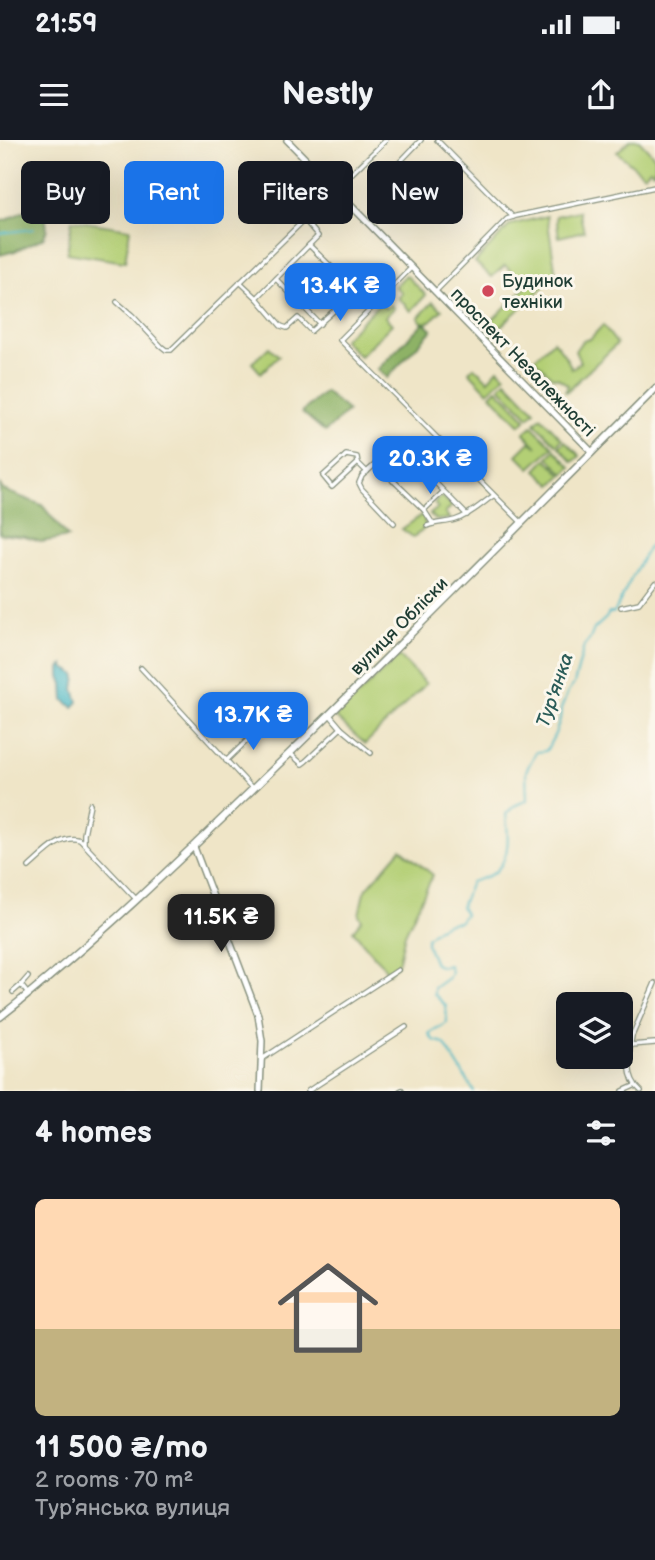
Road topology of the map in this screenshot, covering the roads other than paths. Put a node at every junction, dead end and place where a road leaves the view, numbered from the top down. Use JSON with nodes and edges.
{"nodes":[{"id":1,"x":288,"y":140,"type":"edge"},
{"id":2,"x":386,"y":140,"type":"edge"},
{"id":3,"x":421,"y":140,"type":"edge"},
{"id":4,"x":438,"y":140,"type":"edge"},
{"id":5,"x":308,"y":161,"type":"edge"},
{"id":6,"x":400,"y":161,"type":"edge"},
{"id":7,"x":353,"y":172,"type":"edge"},
{"id":8,"x":655,"y":187,"type":"edge"},
{"id":9,"x":353,"y":207,"type":"edge"},
{"id":10,"x":513,"y":217,"type":"junction"},
{"id":11,"x":299,"y":224,"type":"edge"},
{"id":12,"x":308,"y":224,"type":"edge"},
{"id":13,"x":310,"y":245,"type":"junction"},
{"id":14,"x":412,"y":267,"type":"junction"},
{"id":15,"x":276,"y":279,"type":"junction"},
{"id":16,"x":240,"y":282,"type":"junction"},
{"id":17,"x":435,"y":292,"type":"junction"},
{"id":18,"x":257,"y":298,"type":"junction"},
{"id":19,"x":117,"y":302,"type":"dead end"},
{"id":20,"x":320,"y":324,"type":"junction"},
{"id":21,"x":655,"y":389,"type":"edge"},
{"id":22,"x":395,"y":447,"type":"dead end"},
{"id":23,"x":592,"y":452,"type":"junction"},
{"id":24,"x":358,"y":463,"type":"junction"},
{"id":25,"x":376,"y":464,"type":"junction"},
{"id":26,"x":367,"y":472,"type":"junction"},
{"id":27,"x":393,"y":481,"type":"junction"},
{"id":28,"x":443,"y":492,"type":"junction"},
{"id":29,"x":493,"y":496,"type":"junction"},
{"id":30,"x":424,"y":510,"type":"junction"},
{"id":31,"x":467,"y":514,"type":"junction"},
{"id":32,"x":394,"y":523,"type":"dead end"},
{"id":33,"x":522,"y":523,"type":"junction"},
{"id":34,"x":433,"y":524,"type":"junction"},
{"id":35,"x":427,"y":526,"type":"dead end"},
{"id":36,"x":655,"y":582,"type":"edge"},
{"id":37,"x":621,"y":607,"type":"dead end"},
{"id":38,"x":141,"y":668,"type":"dead end"},
{"id":39,"x":330,"y":715,"type":"junction"},
{"id":40,"x":262,"y":726,"type":"dead end"},
{"id":41,"x":341,"y":728,"type":"junction"},
{"id":42,"x":371,"y":753,"type":"dead end"},
{"id":43,"x":290,"y":754,"type":"junction"},
{"id":44,"x":226,"y":761,"type":"junction"},
{"id":45,"x":253,"y":789,"type":"junction"},
{"id":46,"x":90,"y":804,"type":"dead end"},
{"id":47,"x":84,"y":845,"type":"junction"},
{"id":48,"x":194,"y":847,"type":"junction"},
{"id":49,"x":29,"y":867,"type":"dead end"},
{"id":50,"x":137,"y":900,"type":"junction"},
{"id":51,"x":398,"y":970,"type":"dead end"},
{"id":52,"x":28,"y":977,"type":"dead end"},
{"id":53,"x":655,"y":983,"type":"edge"},
{"id":54,"x":20,"y":985,"type":"junction"},
{"id":55,"x":13,"y":992,"type":"dead end"},
{"id":56,"x":28,"y":994,"type":"junction"},
{"id":57,"x":0,"y":1017,"type":"edge"},
{"id":58,"x":406,"y":1027,"type":"dead end"},
{"id":59,"x":633,"y":1034,"type":"edge"},
{"id":60,"x":655,"y":1043,"type":"edge"},
{"id":61,"x":633,"y":1045,"type":"edge"},
{"id":62,"x":262,"y":1059,"type":"junction"},
{"id":63,"x":631,"y":1069,"type":"edge"},
{"id":64,"x":634,"y":1086,"type":"junction"},
{"id":65,"x":260,"y":1091,"type":"edge"},
{"id":66,"x":308,"y":1091,"type":"edge"},
{"id":67,"x":623,"y":1091,"type":"edge"},
{"id":68,"x":641,"y":1091,"type":"edge"}],
"edges":[{"from":1,"to":5,"type":"main road","name":"проспект Незалежності"},
{"from":2,"to":7,"type":"street"},
{"from":3,"to":6,"type":"street"},
{"from":4,"to":10,"type":"street"},
{"from":8,"to":10,"type":"street"},
{"from":9,"to":14,"type":"main road","name":"проспект Незалежності"},
{"from":10,"to":17,"type":"street"},
{"from":11,"to":16,"type":"street"},
{"from":12,"to":13,"type":"street"},
{"from":13,"to":15,"type":"street"},
{"from":13,"to":20,"type":"street"},
{"from":14,"to":17,"type":"main road","name":"проспект Незалежності"},
{"from":14,"to":29,"type":"street"},
{"from":15,"to":18,"type":"street"},
{"from":15,"to":20,"type":"street"},
{"from":16,"to":18,"type":"street"},
{"from":16,"to":19,"type":"street"},
{"from":17,"to":23,"type":"main road","name":"проспект Незалежності"},
{"from":18,"to":20,"type":"street"},
{"from":21,"to":23,"type":"main road","name":"вулиця Обліски"},
{"from":22,"to":25,"type":"street"},
{"from":23,"to":33,"type":"main road","name":"вулиця Обліски"},
{"from":24,"to":24,"type":"street"},
{"from":24,"to":26,"type":"street"},
{"from":25,"to":26,"type":"street"},
{"from":25,"to":27,"type":"street"},
{"from":26,"to":32,"type":"street"},
{"from":27,"to":28,"type":"street"},
{"from":27,"to":30,"type":"street"},
{"from":28,"to":30,"type":"street"},
{"from":28,"to":31,"type":"street"},
{"from":29,"to":31,"type":"street"},
{"from":29,"to":33,"type":"street"},
{"from":30,"to":34,"type":"street"},
{"from":31,"to":34,"type":"street"},
{"from":33,"to":39,"type":"main road","name":"вулиця Обліски"},
{"from":34,"to":35,"type":"street"},
{"from":36,"to":37,"type":"street"},
{"from":38,"to":44,"type":"street"},
{"from":39,"to":41,"type":"street"},
{"from":39,"to":43,"type":"main road","name":"вулиця Обліски"},
{"from":40,"to":44,"type":"street"},
{"from":41,"to":42,"type":"street"},
{"from":41,"to":43,"type":"street"},
{"from":43,"to":45,"type":"main road","name":"вулиця Обліски"},
{"from":44,"to":45,"type":"street"},
{"from":45,"to":48,"type":"main road","name":"вулиця Обліски"},
{"from":46,"to":47,"type":"street"},
{"from":47,"to":49,"type":"street"},
{"from":47,"to":50,"type":"street"},
{"from":48,"to":50,"type":"main road","name":"вулиця Обліски"},
{"from":48,"to":62,"type":"main road"},
{"from":50,"to":56,"type":"main road","name":"вулиця Обліски"},
{"from":51,"to":62,"type":"street"},
{"from":52,"to":54,"type":"street"},
{"from":53,"to":59,"type":"street"},
{"from":54,"to":55,"type":"street"},
{"from":54,"to":56,"type":"street"},
{"from":56,"to":57,"type":"main road","name":"вулиця Обліски"},
{"from":58,"to":66,"type":"street"},
{"from":60,"to":61,"type":"street"},
{"from":62,"to":65,"type":"main road"},
{"from":63,"to":64,"type":"street"},
{"from":64,"to":67,"type":"street"},
{"from":64,"to":68,"type":"street"}]}
